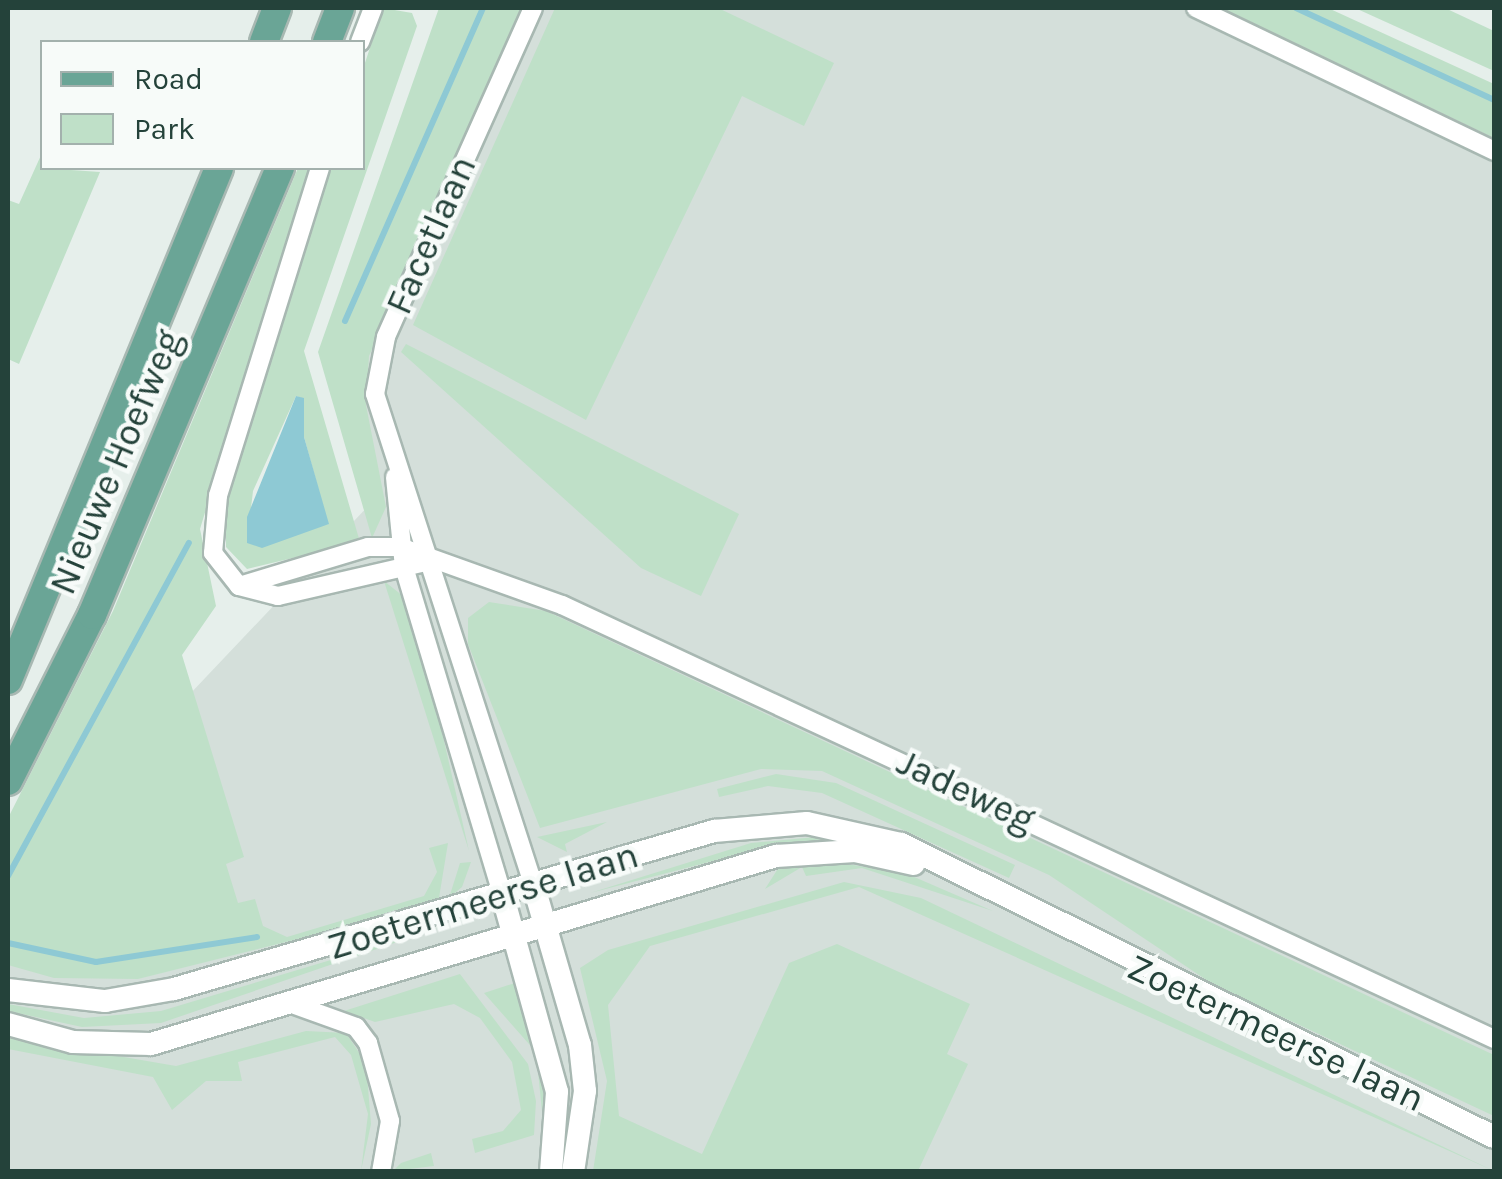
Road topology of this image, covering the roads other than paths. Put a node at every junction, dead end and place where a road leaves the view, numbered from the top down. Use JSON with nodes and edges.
{"nodes":[{"id":1,"x":277,"y":8,"type":"edge"},
{"id":2,"x":340,"y":8,"type":"edge"},
{"id":3,"x":533,"y":8,"type":"edge"},
{"id":4,"x":1196,"y":8,"type":"edge"},
{"id":5,"x":371,"y":12,"type":"edge"},
{"id":6,"x":265,"y":40,"type":"edge"},
{"id":7,"x":328,"y":40,"type":"edge"},
{"id":8,"x":361,"y":40,"type":"edge"},
{"id":9,"x":1494,"y":151,"type":"edge"},
{"id":10,"x":218,"y":170,"type":"edge"},
{"id":11,"x":279,"y":170,"type":"edge"},
{"id":12,"x":319,"y":170,"type":"edge"},
{"id":13,"x":394,"y":471,"type":"junction"},
{"id":14,"x":400,"y":547,"type":"junction"},
{"id":15,"x":430,"y":561,"type":"junction"},
{"id":16,"x":404,"y":567,"type":"junction"},
{"id":17,"x":239,"y":586,"type":"junction"},
{"id":18,"x":8,"y":680,"type":"edge"},
{"id":19,"x":8,"y":781,"type":"edge"},
{"id":20,"x":950,"y":876,"type":"junction"},
{"id":21,"x":534,"y":887,"type":"junction"},
{"id":22,"x":503,"y":897,"type":"junction"},
{"id":23,"x":546,"y":928,"type":"junction"},
{"id":24,"x":513,"y":939,"type":"junction"},
{"id":25,"x":8,"y":990,"type":"edge"},
{"id":26,"x":295,"y":1005,"type":"junction"},
{"id":27,"x":8,"y":1024,"type":"edge"},
{"id":28,"x":1494,"y":1039,"type":"edge"},
{"id":29,"x":1494,"y":1137,"type":"edge"},
{"id":30,"x":381,"y":1172,"type":"edge"},
{"id":31,"x":551,"y":1172,"type":"edge"},
{"id":32,"x":573,"y":1172,"type":"edge"}],
"edges":[{"from":1,"to":6,"type":"main road"},
{"from":2,"to":7,"type":"main road"},
{"from":3,"to":13,"type":"street","name":"Facetlaan"},
{"from":4,"to":9,"type":"street"},
{"from":5,"to":8,"type":"street"},
{"from":10,"to":18,"type":"main road","name":"Nieuwe Hoefweg"},
{"from":11,"to":19,"type":"main road","name":"Nieuwe Hoefweg"},
{"from":12,"to":17,"type":"street"},
{"from":13,"to":14,"type":"street","name":"Facetlaan"},
{"from":13,"to":15,"type":"street","name":"Facetlaan"},
{"from":14,"to":15,"type":"street","name":"Jadeweg"},
{"from":14,"to":16,"type":"street","name":"Facetlaan"},
{"from":14,"to":17,"type":"street"},
{"from":15,"to":16,"type":"street"},
{"from":15,"to":21,"type":"street","name":"Facetlaan"},
{"from":15,"to":28,"type":"street","name":"Jadeweg"},
{"from":16,"to":17,"type":"street"},
{"from":16,"to":22,"type":"street","name":"Facetlaan"},
{"from":20,"to":21,"type":"street","name":"Zoetermeerse laan"},
{"from":20,"to":23,"type":"street","name":"Zoetermeerse laan"},
{"from":20,"to":29,"type":"street","name":"Zoetermeerse laan"},
{"from":21,"to":22,"type":"street","name":"Zoetermeerse laan"},
{"from":21,"to":23,"type":"street"},
{"from":22,"to":24,"type":"street"},
{"from":22,"to":25,"type":"street","name":"Zoetermeerse laan"},
{"from":23,"to":24,"type":"street","name":"Zoetermeerse laan"},
{"from":23,"to":32,"type":"street"},
{"from":24,"to":26,"type":"street","name":"Zoetermeerse laan"},
{"from":24,"to":31,"type":"street"},
{"from":26,"to":27,"type":"street","name":"Zoetermeerse laan"},
{"from":26,"to":30,"type":"street"}]}
